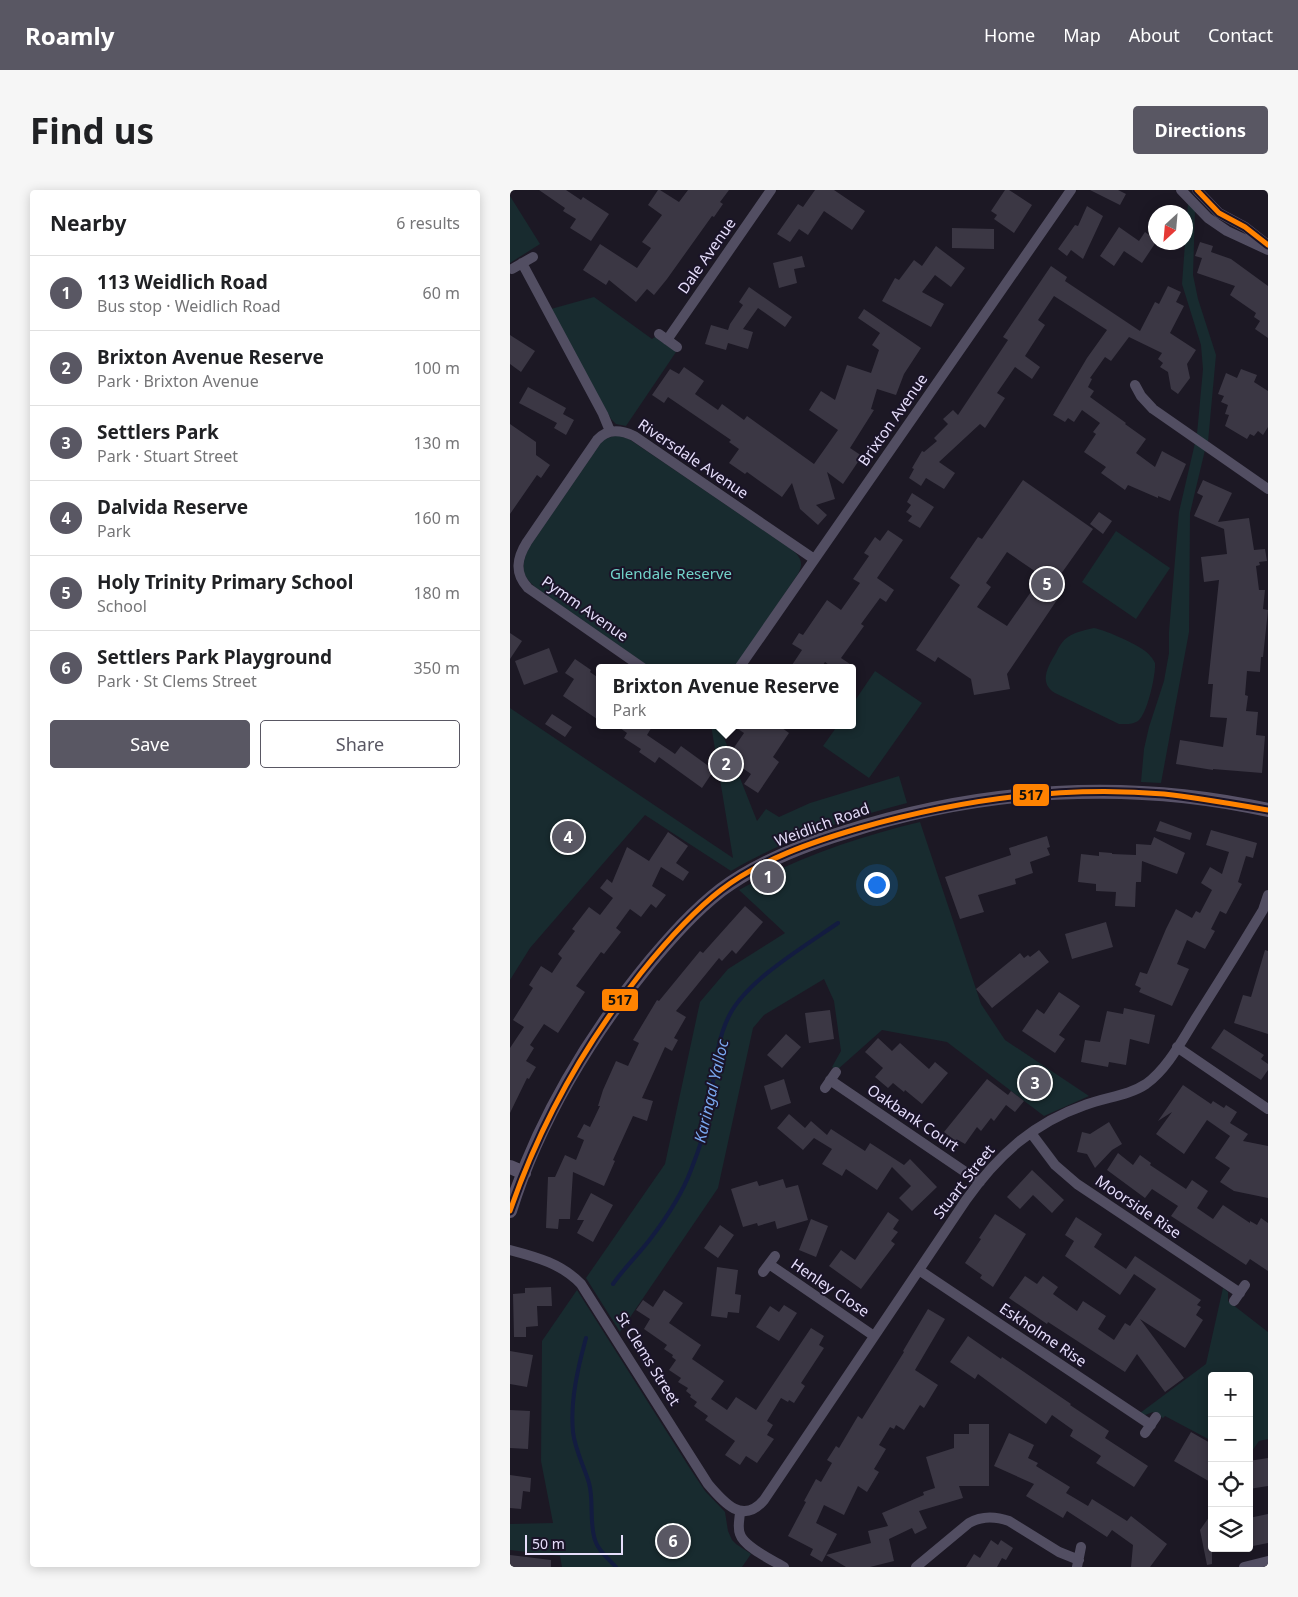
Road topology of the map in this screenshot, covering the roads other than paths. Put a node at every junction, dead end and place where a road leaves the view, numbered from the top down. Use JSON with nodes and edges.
{"nodes":[{"id":1,"x":771,"y":190,"type":"edge"},
{"id":2,"x":1071,"y":190,"type":"edge"},
{"id":3,"x":1181,"y":190,"type":"edge"},
{"id":4,"x":1197,"y":190,"type":"edge"},
{"id":5,"x":1268,"y":245,"type":"edge"},
{"id":6,"x":1268,"y":250,"type":"edge"},
{"id":7,"x":533,"y":257,"type":"dead end"},
{"id":8,"x":522,"y":263,"type":"junction"},
{"id":9,"x":512,"y":269,"type":"dead end"},
{"id":10,"x":676,"y":347,"type":"dead end"},
{"id":11,"x":1135,"y":385,"type":"dead end"},
{"id":12,"x":610,"y":431,"type":"junction"},
{"id":13,"x":1268,"y":489,"type":"edge"},
{"id":14,"x":814,"y":560,"type":"junction"},
{"id":15,"x":637,"y":664,"type":"edge"},
{"id":16,"x":742,"y":664,"type":"edge"},
{"id":17,"x":1268,"y":810,"type":"edge"},
{"id":18,"x":1268,"y":895,"type":"edge"},
{"id":19,"x":1177,"y":1047,"type":"junction"},
{"id":20,"x":830,"y":1080,"type":"dead end"},
{"id":21,"x":1268,"y":1109,"type":"edge"},
{"id":22,"x":1030,"y":1133,"type":"junction"},
{"id":23,"x":510,"y":1167,"type":"edge"},
{"id":24,"x":524,"y":1173,"type":"junction"},
{"id":25,"x":980,"y":1182,"type":"junction"},
{"id":26,"x":510,"y":1211,"type":"edge"},
{"id":27,"x":510,"y":1250,"type":"edge"},
{"id":28,"x":769,"y":1264,"type":"dead end"},
{"id":29,"x":919,"y":1270,"type":"junction"},
{"id":30,"x":1240,"y":1293,"type":"dead end"},
{"id":31,"x":874,"y":1336,"type":"junction"},
{"id":32,"x":1151,"y":1425,"type":"dead end"},
{"id":33,"x":740,"y":1511,"type":"junction"},
{"id":34,"x":1080,"y":1547,"type":"dead end"},
{"id":35,"x":1268,"y":1561,"type":"edge"},
{"id":36,"x":1078,"y":1563,"type":"edge"},
{"id":37,"x":784,"y":1567,"type":"edge"},
{"id":38,"x":916,"y":1567,"type":"edge"},
{"id":39,"x":1244,"y":1567,"type":"edge"}],
"edges":[{"from":1,"to":10,"type":"street","name":"Dale Avenue"},
{"from":2,"to":14,"type":"street","name":"Brixton Avenue"},
{"from":3,"to":6,"type":"street"},
{"from":4,"to":5,"type":"street"},
{"from":7,"to":8,"type":"street"},
{"from":8,"to":9,"type":"street"},
{"from":8,"to":12,"type":"street"},
{"from":11,"to":13,"type":"street"},
{"from":12,"to":14,"type":"street","name":"Riversdale Avenue"},
{"from":12,"to":15,"type":"street","name":"Pymm Avenue"},
{"from":14,"to":16,"type":"street","name":"Brixton Avenue"},
{"from":17,"to":24,"type":"street","name":"Weidlich Road"},
{"from":18,"to":19,"type":"street","name":"Stuart Street"},
{"from":19,"to":21,"type":"street"},
{"from":19,"to":22,"type":"street","name":"Stuart Street"},
{"from":20,"to":25,"type":"street","name":"Oakbank Court"},
{"from":22,"to":25,"type":"street","name":"Stuart Street"},
{"from":22,"to":30,"type":"street","name":"Moorside Rise"},
{"from":23,"to":24,"type":"street"},
{"from":24,"to":26,"type":"street","name":"Weidlich Road"},
{"from":25,"to":29,"type":"street","name":"Stuart Street"},
{"from":27,"to":33,"type":"street","name":"St Clems Street"},
{"from":28,"to":31,"type":"street","name":"Henley Close"},
{"from":29,"to":31,"type":"street","name":"Stuart Street"},
{"from":29,"to":32,"type":"street","name":"Eskholme Rise"},
{"from":31,"to":33,"type":"street","name":"Stuart Street"},
{"from":33,"to":37,"type":"street"},
{"from":34,"to":36,"type":"street"},
{"from":35,"to":39,"type":"street"},
{"from":36,"to":38,"type":"street"}]}
